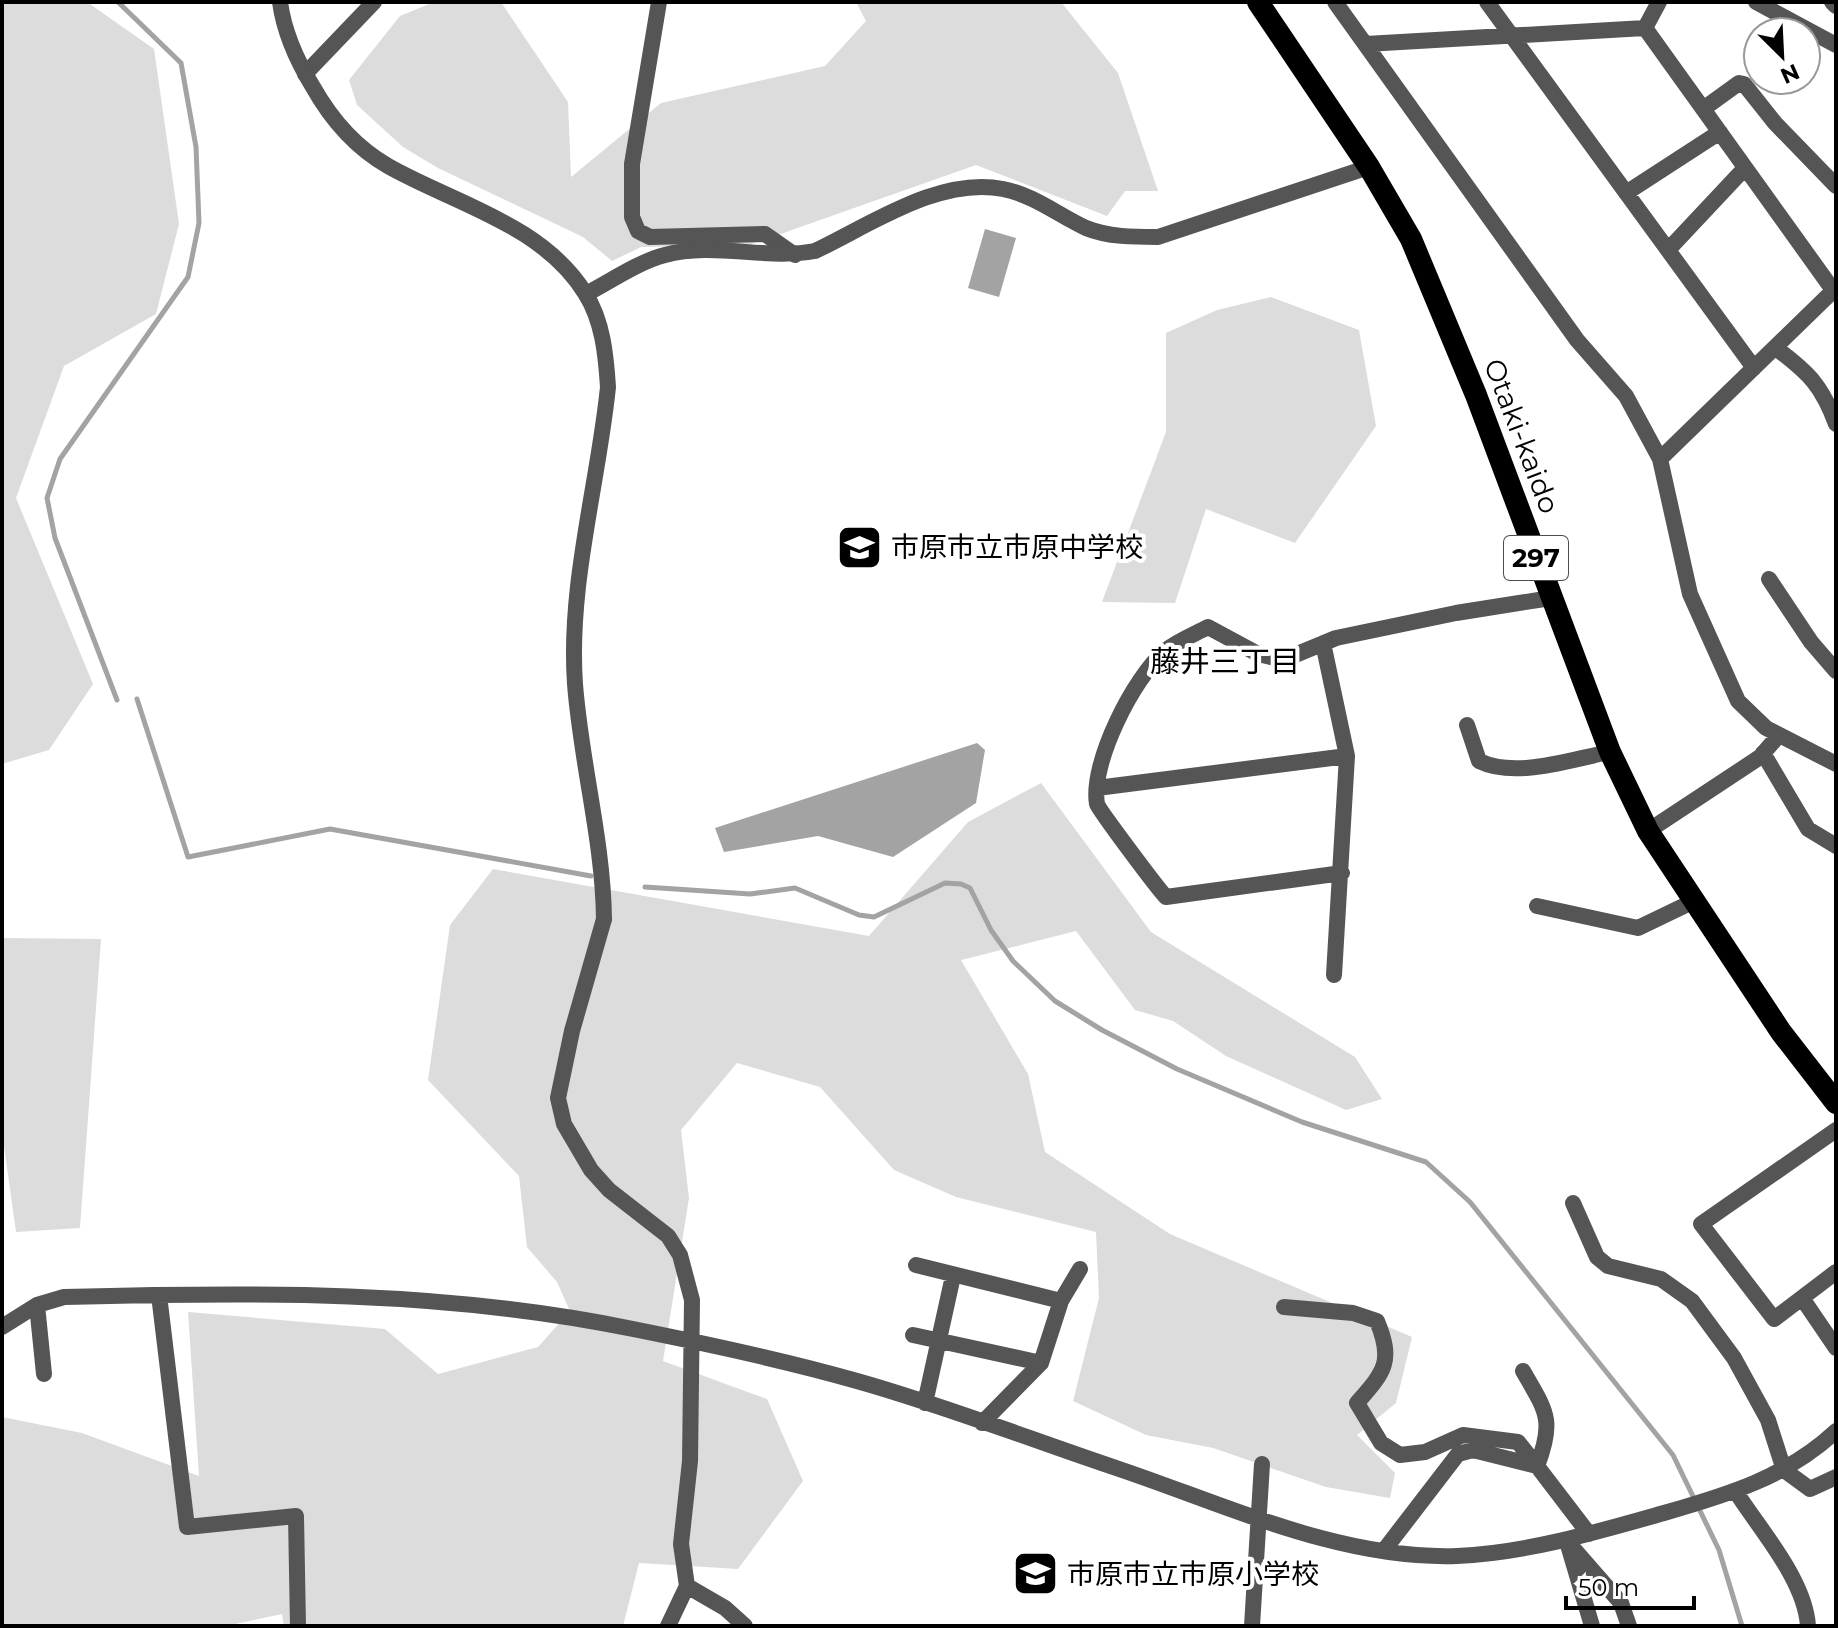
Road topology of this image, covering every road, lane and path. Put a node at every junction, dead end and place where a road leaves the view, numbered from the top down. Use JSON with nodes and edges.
{"nodes":[{"id":1,"x":280,"y":2,"type":"edge"},
{"id":2,"x":374,"y":2,"type":"edge"},
{"id":3,"x":659,"y":2,"type":"edge"},
{"id":4,"x":1258,"y":2,"type":"edge"},
{"id":5,"x":1335,"y":2,"type":"edge"},
{"id":6,"x":1487,"y":2,"type":"edge"},
{"id":7,"x":1659,"y":2,"type":"edge"},
{"id":8,"x":1756,"y":2,"type":"edge"},
{"id":9,"x":1645,"y":28,"type":"junction"},
{"id":10,"x":1512,"y":35,"type":"junction"},
{"id":11,"x":1366,"y":44,"type":"junction"},
{"id":12,"x":1836,"y":45,"type":"edge"},
{"id":13,"x":305,"y":74,"type":"junction"},
{"id":14,"x":1703,"y":109,"type":"junction"},
{"id":15,"x":1720,"y":132,"type":"junction"},
{"id":16,"x":1369,"y":167,"type":"junction"},
{"id":17,"x":1745,"y":168,"type":"junction"},
{"id":18,"x":1836,"y":186,"type":"edge"},
{"id":19,"x":1626,"y":193,"type":"junction"},
{"id":20,"x":1668,"y":250,"type":"junction"},
{"id":21,"x":795,"y":255,"type":"junction"},
{"id":22,"x":1834,"y":289,"type":"edge"},
{"id":23,"x":586,"y":294,"type":"junction"},
{"id":24,"x":1777,"y":349,"type":"junction"},
{"id":25,"x":1754,"y":368,"type":"junction"},
{"id":26,"x":1836,"y":424,"type":"edge"},
{"id":27,"x":1660,"y":459,"type":"junction"},
{"id":28,"x":1769,"y":579,"type":"dead end"},
{"id":29,"x":1551,"y":598,"type":"junction"},
{"id":30,"x":1323,"y":643,"type":"junction"},
{"id":31,"x":1836,"y":671,"type":"edge"},
{"id":32,"x":1467,"y":725,"type":"dead end"},
{"id":33,"x":1779,"y":735,"type":"junction"},
{"id":34,"x":1610,"y":752,"type":"junction"},
{"id":35,"x":1763,"y":753,"type":"junction"},
{"id":36,"x":1347,"y":756,"type":"junction"},
{"id":37,"x":1836,"y":764,"type":"edge"},
{"id":38,"x":1097,"y":788,"type":"junction"},
{"id":39,"x":1648,"y":831,"type":"junction"},
{"id":40,"x":1836,"y":846,"type":"edge"},
{"id":41,"x":1342,"y":873,"type":"junction"},
{"id":42,"x":1692,"y":902,"type":"junction"},
{"id":43,"x":1537,"y":906,"type":"dead end"},
{"id":44,"x":1334,"y":975,"type":"dead end"},
{"id":45,"x":1836,"y":1103,"type":"edge"},
{"id":46,"x":1836,"y":1130,"type":"edge"},
{"id":47,"x":1573,"y":1203,"type":"dead end"},
{"id":48,"x":916,"y":1265,"type":"dead end"},
{"id":49,"x":1080,"y":1269,"type":"dead end"},
{"id":50,"x":1836,"y":1272,"type":"edge"},
{"id":51,"x":953,"y":1276,"type":"junction"},
{"id":52,"x":159,"y":1295,"type":"junction"},
{"id":53,"x":1802,"y":1298,"type":"junction"},
{"id":54,"x":1061,"y":1301,"type":"junction"},
{"id":55,"x":37,"y":1305,"type":"junction"},
{"id":56,"x":1284,"y":1307,"type":"dead end"},
{"id":57,"x":2,"y":1327,"type":"edge"},
{"id":58,"x":913,"y":1335,"type":"dead end"},
{"id":59,"x":941,"y":1340,"type":"junction"},
{"id":60,"x":694,"y":1342,"type":"junction"},
{"id":61,"x":1836,"y":1348,"type":"edge"},
{"id":62,"x":1041,"y":1363,"type":"junction"},
{"id":63,"x":1523,"y":1371,"type":"dead end"},
{"id":64,"x":44,"y":1374,"type":"dead end"},
{"id":65,"x":925,"y":1403,"type":"junction"},
{"id":66,"x":982,"y":1423,"type":"junction"},
{"id":67,"x":1836,"y":1431,"type":"edge"},
{"id":68,"x":1262,"y":1464,"type":"dead end"},
{"id":69,"x":1537,"y":1466,"type":"junction"},
{"id":70,"x":1784,"y":1470,"type":"junction"},
{"id":71,"x":1836,"y":1477,"type":"edge"},
{"id":72,"x":1736,"y":1492,"type":"junction"},
{"id":73,"x":1261,"y":1519,"type":"junction"},
{"id":74,"x":1589,"y":1534,"type":"junction"},
{"id":75,"x":1566,"y":1540,"type":"junction"},
{"id":76,"x":1385,"y":1549,"type":"junction"},
{"id":77,"x":687,"y":1586,"type":"junction"},
{"id":78,"x":298,"y":1626,"type":"edge"},
{"id":79,"x":668,"y":1626,"type":"edge"},
{"id":80,"x":745,"y":1626,"type":"edge"},
{"id":81,"x":1252,"y":1626,"type":"edge"},
{"id":82,"x":1592,"y":1626,"type":"edge"},
{"id":83,"x":1629,"y":1626,"type":"edge"},
{"id":84,"x":1808,"y":1626,"type":"edge"}],
"edges":[{"from":1,"to":13,"type":"street"},
{"from":2,"to":13,"type":"street"},
{"from":3,"to":21,"type":"street"},
{"from":4,"to":16,"type":"highway","name":"Otaki-kaido","number":"297"},
{"from":5,"to":11,"type":"street"},
{"from":6,"to":10,"type":"street"},
{"from":7,"to":9,"type":"street"},
{"from":8,"to":12,"type":"street"},
{"from":9,"to":10,"type":"street"},
{"from":9,"to":14,"type":"street"},
{"from":10,"to":11,"type":"street"},
{"from":10,"to":19,"type":"street"},
{"from":11,"to":27,"type":"street"},
{"from":13,"to":23,"type":"street"},
{"from":14,"to":15,"type":"street"},
{"from":14,"to":18,"type":"street"},
{"from":15,"to":17,"type":"street"},
{"from":15,"to":19,"type":"street"},
{"from":16,"to":21,"type":"street"},
{"from":16,"to":29,"type":"highway","name":"Otaki-kaido","number":"297"},
{"from":17,"to":20,"type":"street"},
{"from":17,"to":22,"type":"street"},
{"from":19,"to":20,"type":"street"},
{"from":20,"to":25,"type":"street"},
{"from":21,"to":23,"type":"street"},
{"from":22,"to":24,"type":"street"},
{"from":23,"to":60,"type":"street"},
{"from":24,"to":25,"type":"street"},
{"from":24,"to":26,"type":"street"},
{"from":25,"to":27,"type":"street"},
{"from":27,"to":33,"type":"street"},
{"from":28,"to":31,"type":"street"},
{"from":29,"to":30,"type":"street"},
{"from":29,"to":34,"type":"highway","name":"Otaki-kaido","number":"297"},
{"from":30,"to":36,"type":"street"},
{"from":30,"to":38,"type":"street"},
{"from":32,"to":34,"type":"street"},
{"from":33,"to":35,"type":"street"},
{"from":33,"to":37,"type":"street"},
{"from":34,"to":39,"type":"highway","name":"Otaki-kaido","number":"297"},
{"from":35,"to":39,"type":"street"},
{"from":35,"to":40,"type":"street"},
{"from":36,"to":38,"type":"street"},
{"from":36,"to":41,"type":"street"},
{"from":38,"to":41,"type":"street"},
{"from":39,"to":42,"type":"highway","name":"Otaki-kaido","number":"297"},
{"from":41,"to":44,"type":"street"},
{"from":42,"to":43,"type":"street"},
{"from":42,"to":45,"type":"highway","name":"Otaki-kaido","number":"297"},
{"from":46,"to":53,"type":"street"},
{"from":47,"to":70,"type":"street"},
{"from":48,"to":51,"type":"street"},
{"from":49,"to":54,"type":"street"},
{"from":50,"to":53,"type":"street"},
{"from":51,"to":54,"type":"street"},
{"from":51,"to":59,"type":"street"},
{"from":52,"to":55,"type":"street"},
{"from":52,"to":60,"type":"street"},
{"from":52,"to":78,"type":"street"},
{"from":53,"to":61,"type":"street"},
{"from":54,"to":62,"type":"street"},
{"from":55,"to":57,"type":"street"},
{"from":55,"to":64,"type":"street"},
{"from":56,"to":69,"type":"street"},
{"from":58,"to":59,"type":"street"},
{"from":59,"to":62,"type":"street"},
{"from":59,"to":65,"type":"street"},
{"from":60,"to":65,"type":"street"},
{"from":60,"to":77,"type":"street"},
{"from":62,"to":66,"type":"street"},
{"from":63,"to":69,"type":"street"},
{"from":65,"to":66,"type":"street"},
{"from":66,"to":73,"type":"street"},
{"from":67,"to":70,"type":"street"},
{"from":68,"to":73,"type":"street"},
{"from":69,"to":74,"type":"street"},
{"from":69,"to":76,"type":"street"},
{"from":70,"to":71,"type":"street"},
{"from":70,"to":72,"type":"street"},
{"from":72,"to":74,"type":"street"},
{"from":72,"to":84,"type":"street"},
{"from":73,"to":76,"type":"street"},
{"from":73,"to":81,"type":"street"},
{"from":74,"to":75,"type":"street"},
{"from":75,"to":76,"type":"street"},
{"from":75,"to":82,"type":"street"},
{"from":75,"to":83,"type":"street"},
{"from":77,"to":79,"type":"street"},
{"from":77,"to":80,"type":"street"}]}
